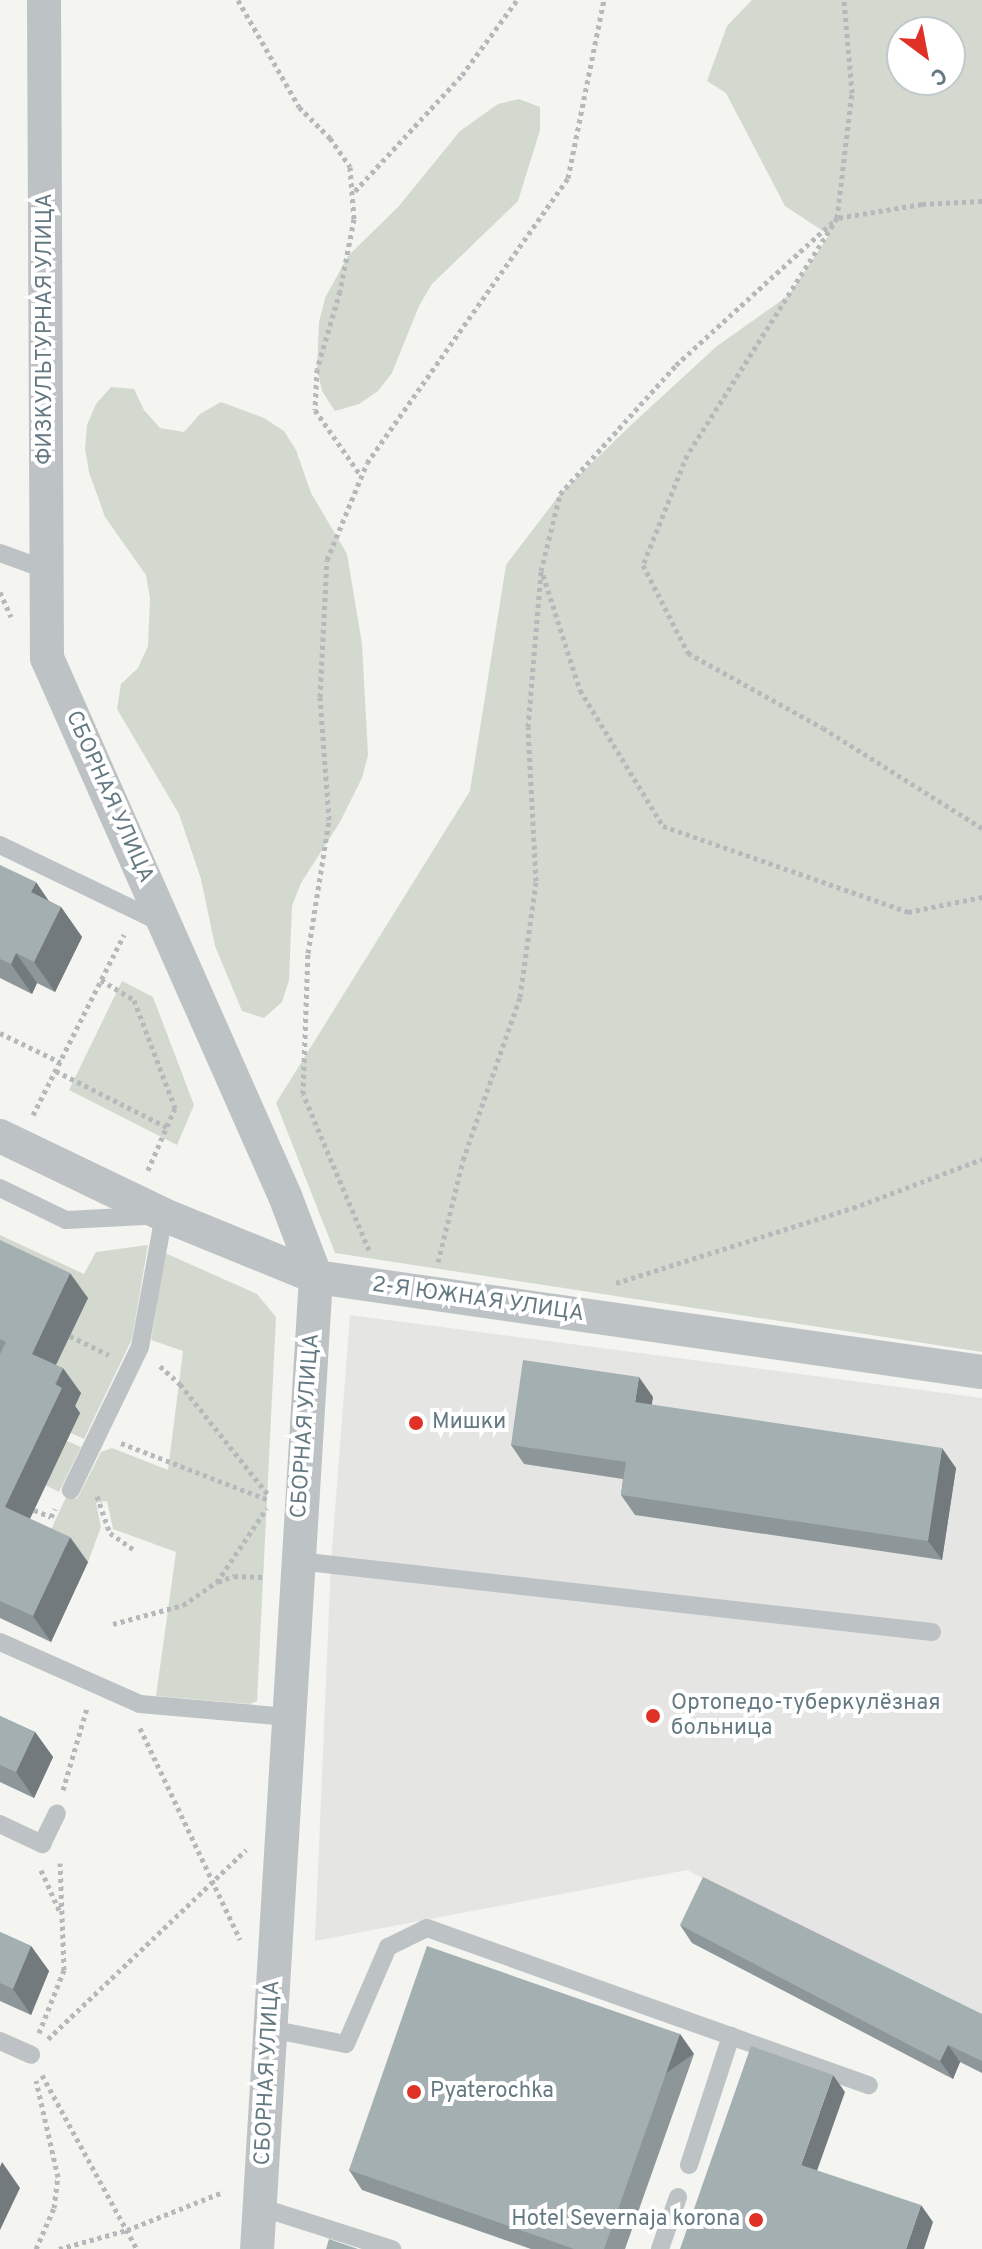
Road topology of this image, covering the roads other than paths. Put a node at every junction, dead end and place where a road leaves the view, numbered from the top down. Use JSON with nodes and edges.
{"nodes":[{"id":1,"x":44,"y":0,"type":"edge"},
{"id":2,"x":0,"y":553,"type":"edge"},
{"id":3,"x":47,"y":570,"type":"junction"},
{"id":4,"x":47,"y":658,"type":"joint"},
{"id":5,"x":0,"y":845,"type":"edge"},
{"id":6,"x":165,"y":924,"type":"junction"},
{"id":7,"x":9,"y":1140,"type":"edge"},
{"id":8,"x":0,"y":1188,"type":"edge"},
{"id":9,"x":164,"y":1215,"type":"junction"},
{"id":10,"x":316,"y":1277,"type":"junction"},
{"id":11,"x":982,"y":1372,"type":"edge"},
{"id":12,"x":71,"y":1490,"type":"dead end"},
{"id":13,"x":284,"y":1569,"type":"junction"},
{"id":14,"x":932,"y":1632,"type":"dead end"},
{"id":15,"x":0,"y":1642,"type":"edge"},
{"id":16,"x":290,"y":1717,"type":"junction"},
{"id":17,"x":57,"y":1813,"type":"road end"},
{"id":18,"x":0,"y":1824,"type":"edge"},
{"id":19,"x":270,"y":2029,"type":"junction"},
{"id":20,"x":731,"y":2036,"type":"junction"},
{"id":21,"x":0,"y":2041,"type":"edge"},
{"id":22,"x":31,"y":2055,"type":"road end"},
{"id":23,"x":869,"y":2085,"type":"dead end"},
{"id":24,"x":689,"y":2165,"type":"dead end"},
{"id":25,"x":678,"y":2197,"type":"dead end"},
{"id":26,"x":260,"y":2207,"type":"junction"},
{"id":27,"x":257,"y":2249,"type":"edge"},
{"id":28,"x":392,"y":2249,"type":"edge"},
{"id":29,"x":660,"y":2249,"type":"edge"}],
"edges":[{"from":1,"to":3,"type":"street","name":"ФИЗКУЛЬТУРНАЯ УЛИЦА"},
{"from":2,"to":3,"type":"lane"},
{"from":3,"to":4,"type":"street","name":"ФИЗКУЛЬТУРНАЯ УЛИЦА"},
{"from":4,"to":6,"type":"street","name":"СБОРНАЯ УЛИЦА"},
{"from":5,"to":6,"type":"lane"},
{"from":6,"to":10,"type":"street","name":"СБОРНАЯ УЛИЦА"},
{"from":7,"to":9,"type":"street","name":"2-Я ЮЖНАЯ УЛИЦА"},
{"from":8,"to":9,"type":"lane"},
{"from":9,"to":10,"type":"street","name":"2-Я ЮЖНАЯ УЛИЦА"},
{"from":9,"to":12,"type":"lane"},
{"from":10,"to":11,"type":"street","name":"2-Я ЮЖНАЯ УЛИЦА"},
{"from":10,"to":13,"type":"street","name":"СБОРНАЯ УЛИЦА"},
{"from":13,"to":14,"type":"lane"},
{"from":13,"to":16,"type":"street","name":"СБОРНАЯ УЛИЦА"},
{"from":15,"to":16,"type":"lane"},
{"from":16,"to":19,"type":"street","name":"СБОРНАЯ УЛИЦА"},
{"from":17,"to":18,"type":"lane"},
{"from":19,"to":20,"type":"lane"},
{"from":19,"to":26,"type":"street","name":"СБОРНАЯ УЛИЦА"},
{"from":20,"to":23,"type":"lane"},
{"from":20,"to":24,"type":"lane"},
{"from":21,"to":22,"type":"lane"},
{"from":25,"to":29,"type":"lane"},
{"from":26,"to":27,"type":"street","name":"СБОРНАЯ УЛИЦА"},
{"from":26,"to":28,"type":"lane"}]}
